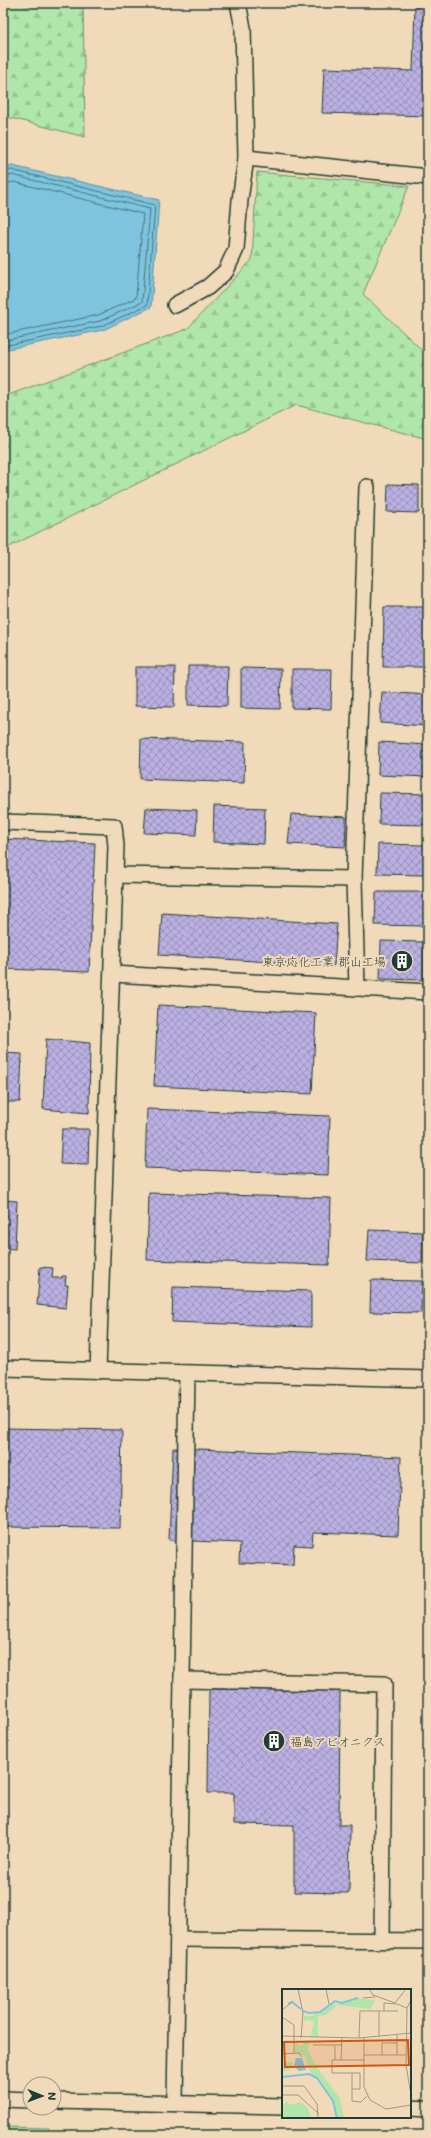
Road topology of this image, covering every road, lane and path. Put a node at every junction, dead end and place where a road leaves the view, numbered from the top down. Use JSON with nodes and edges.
{"nodes":[{"id":1,"x":238,"y":3,"type":"edge"},
{"id":2,"x":246,"y":158,"type":"junction"},
{"id":3,"x":428,"y":177,"type":"edge"},
{"id":4,"x":175,"y":304,"type":"dead end"},
{"id":5,"x":367,"y":487,"type":"dead end"},
{"id":6,"x":3,"y":822,"type":"edge"},
{"id":7,"x":115,"y":875,"type":"junction"},
{"id":8,"x":354,"y":879,"type":"junction"},
{"id":9,"x":113,"y":974,"type":"junction"},
{"id":10,"x":357,"y":988,"type":"junction"},
{"id":11,"x":428,"y":992,"type":"edge"},
{"id":12,"x":3,"y":1368,"type":"edge"},
{"id":13,"x":98,"y":1371,"type":"junction"},
{"id":14,"x":187,"y":1374,"type":"junction"},
{"id":15,"x":428,"y":1379,"type":"edge"},
{"id":16,"x":182,"y":1680,"type":"junction"},
{"id":17,"x":178,"y":1939,"type":"junction"},
{"id":18,"x":382,"y":1940,"type":"junction"},
{"id":19,"x":428,"y":1942,"type":"edge"},
{"id":20,"x":3,"y":2099,"type":"edge"},
{"id":21,"x":22,"y":2100,"type":"edge"},
{"id":22,"x":62,"y":2101,"type":"edge"},
{"id":23,"x":175,"y":2103,"type":"junction"},
{"id":24,"x":282,"y":2106,"type":"edge"},
{"id":25,"x":411,"y":2108,"type":"edge"},
{"id":26,"x":428,"y":2108,"type":"edge"}],
"edges":[{"from":1,"to":2,"type":"street"},
{"from":2,"to":3,"type":"street"},
{"from":2,"to":4,"type":"street"},
{"from":5,"to":8,"type":"street"},
{"from":6,"to":7,"type":"street"},
{"from":7,"to":8,"type":"street"},
{"from":7,"to":9,"type":"street"},
{"from":8,"to":10,"type":"street"},
{"from":9,"to":10,"type":"street"},
{"from":9,"to":13,"type":"street"},
{"from":10,"to":11,"type":"street"},
{"from":12,"to":13,"type":"street"},
{"from":13,"to":14,"type":"street"},
{"from":14,"to":15,"type":"street"},
{"from":14,"to":16,"type":"street"},
{"from":16,"to":17,"type":"street"},
{"from":16,"to":18,"type":"street"},
{"from":17,"to":18,"type":"street"},
{"from":17,"to":23,"type":"street"},
{"from":18,"to":19,"type":"street"},
{"from":20,"to":21,"type":"street"},
{"from":22,"to":23,"type":"street"},
{"from":23,"to":24,"type":"street"},
{"from":25,"to":26,"type":"street"}]}
